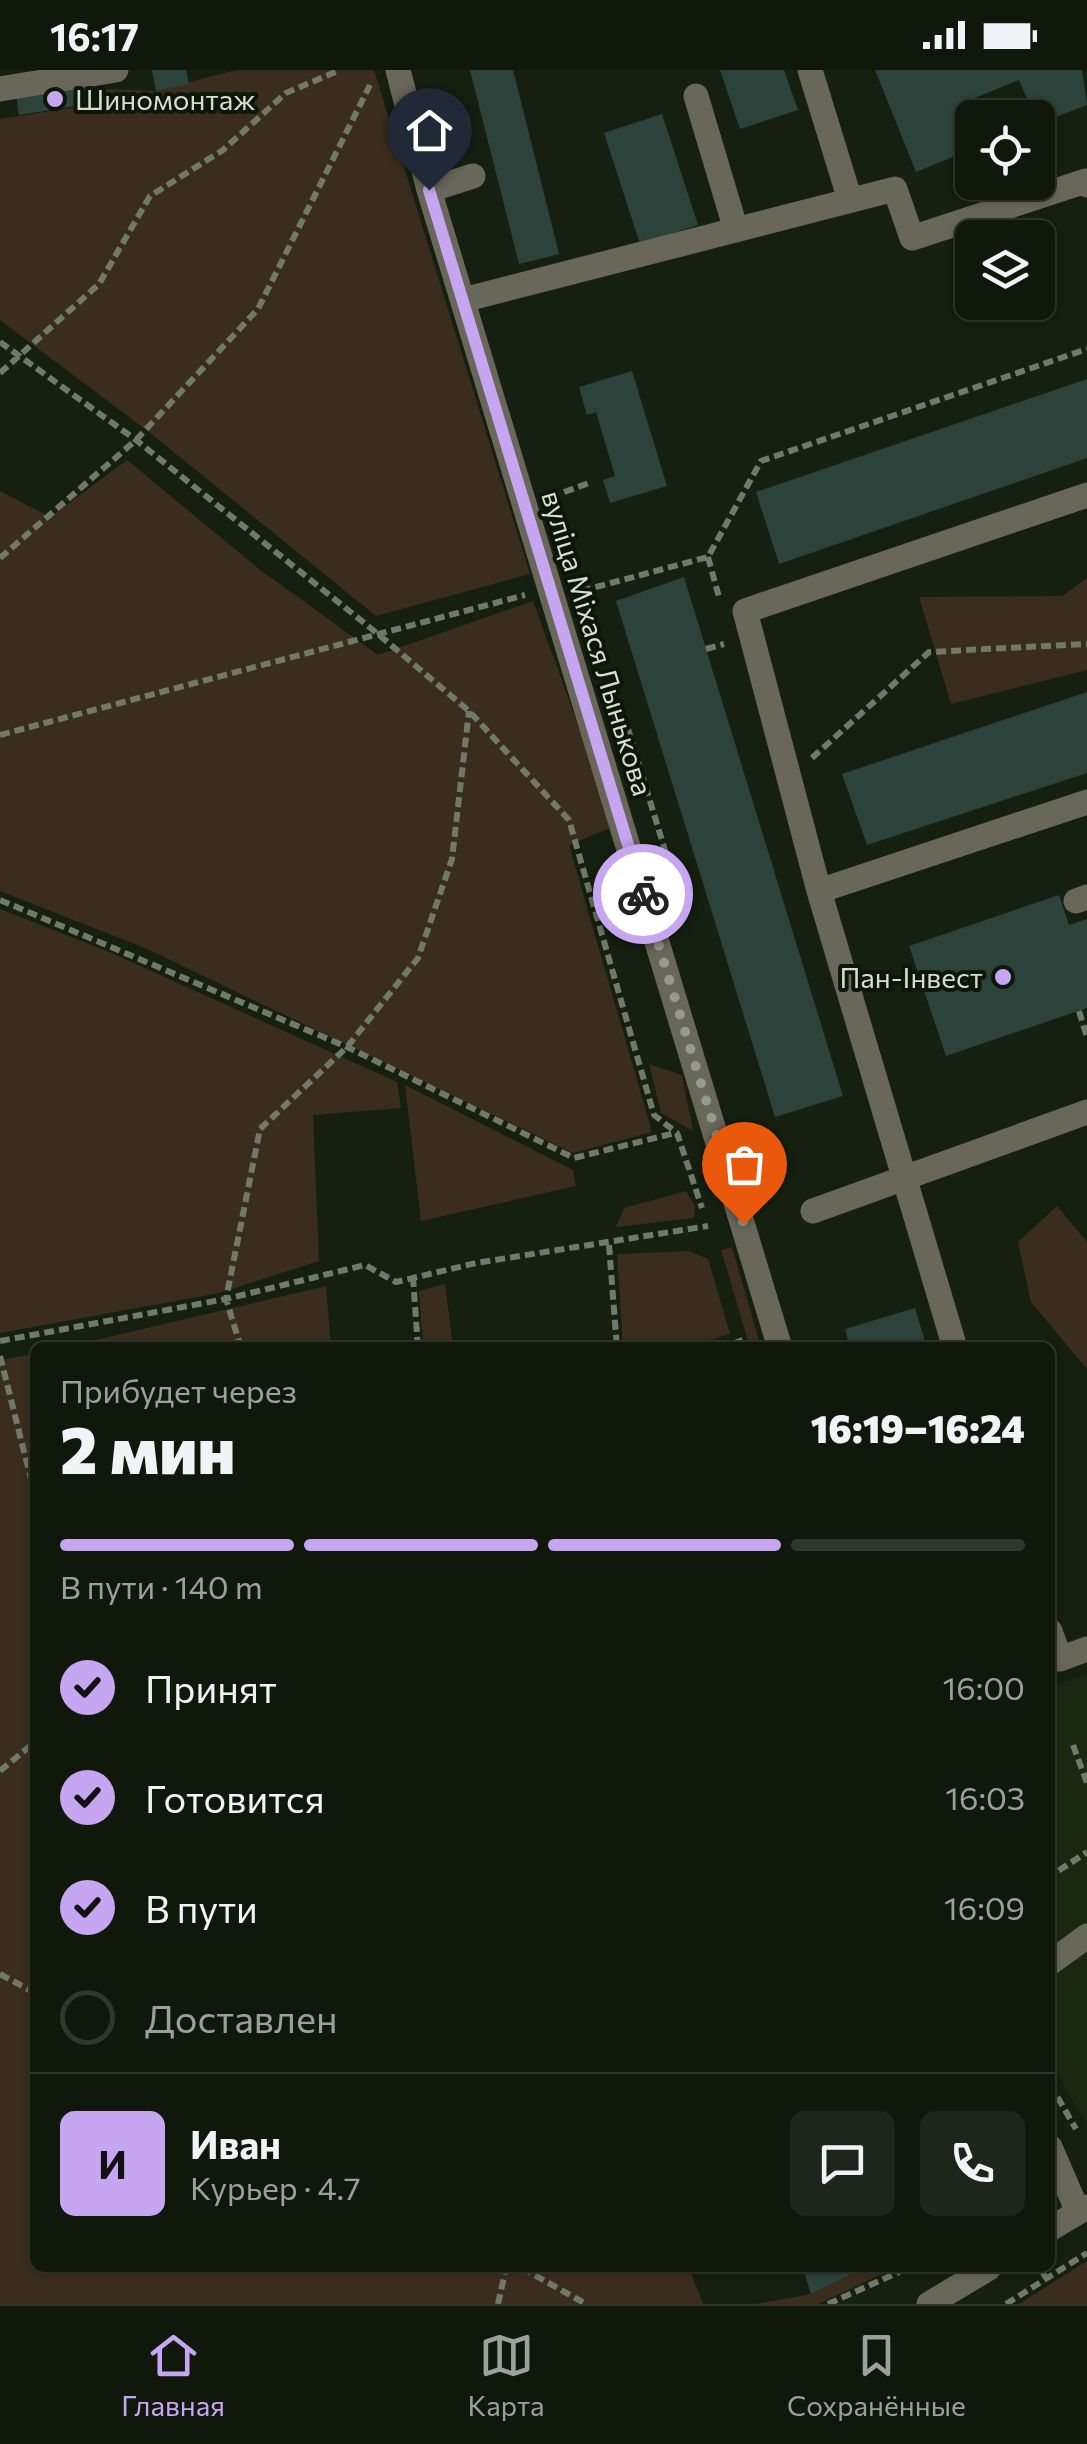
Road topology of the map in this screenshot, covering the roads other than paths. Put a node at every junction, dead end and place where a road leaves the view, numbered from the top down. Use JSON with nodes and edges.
{"nodes":[{"id":1,"x":116,"y":70,"type":"edge"},
{"id":2,"x":398,"y":70,"type":"edge"},
{"id":3,"x":810,"y":70,"type":"edge"},
{"id":4,"x":0,"y":89,"type":"edge"},
{"id":5,"x":696,"y":96,"type":"dead end"},
{"id":6,"x":474,"y":176,"type":"dead end"},
{"id":7,"x":1087,"y":185,"type":"edge"},
{"id":8,"x":429,"y":190,"type":"junction"},
{"id":9,"x":850,"y":200,"type":"junction"},
{"id":10,"x":736,"y":230,"type":"junction"},
{"id":11,"x":462,"y":300,"type":"junction"},
{"id":12,"x":1087,"y":495,"type":"edge"},
{"id":13,"x":1087,"y":802,"type":"edge"},
{"id":14,"x":819,"y":892,"type":"junction"},
{"id":15,"x":1087,"y":1112,"type":"edge"},
{"id":16,"x":905,"y":1180,"type":"junction"},
{"id":17,"x":813,"y":1210,"type":"dead end"},
{"id":18,"x":778,"y":1342,"type":"edge"},
{"id":19,"x":953,"y":1342,"type":"edge"},
{"id":20,"x":1055,"y":1646,"type":"edge"},
{"id":21,"x":1087,"y":1649,"type":"edge"},
{"id":22,"x":1087,"y":1936,"type":"edge"},
{"id":23,"x":1055,"y":1959,"type":"edge"},
{"id":24,"x":1055,"y":2157,"type":"edge"},
{"id":25,"x":1082,"y":2209,"type":"edge"},
{"id":26,"x":1055,"y":2226,"type":"edge"},
{"id":27,"x":982,"y":2272,"type":"edge"},
{"id":28,"x":930,"y":2304,"type":"edge"}],
"edges":[{"from":1,"to":4,"type":"street"},
{"from":2,"to":8,"type":"street","name":"вуліца Міхася Лынькова"},
{"from":3,"to":9,"type":"street"},
{"from":5,"to":10,"type":"street"},
{"from":6,"to":8,"type":"street"},
{"from":7,"to":9,"type":"street"},
{"from":8,"to":11,"type":"street","name":"вуліца Міхася Лынькова"},
{"from":9,"to":10,"type":"street"},
{"from":10,"to":11,"type":"street"},
{"from":11,"to":18,"type":"street","name":"вуліца Міхася Лынькова"},
{"from":12,"to":14,"type":"street"},
{"from":13,"to":14,"type":"street"},
{"from":14,"to":16,"type":"street"},
{"from":15,"to":16,"type":"street"},
{"from":16,"to":17,"type":"street"},
{"from":16,"to":19,"type":"street"},
{"from":20,"to":21,"type":"street"},
{"from":22,"to":23,"type":"street"},
{"from":24,"to":25,"type":"street"},
{"from":25,"to":26,"type":"street"},
{"from":27,"to":28,"type":"street"}]}
